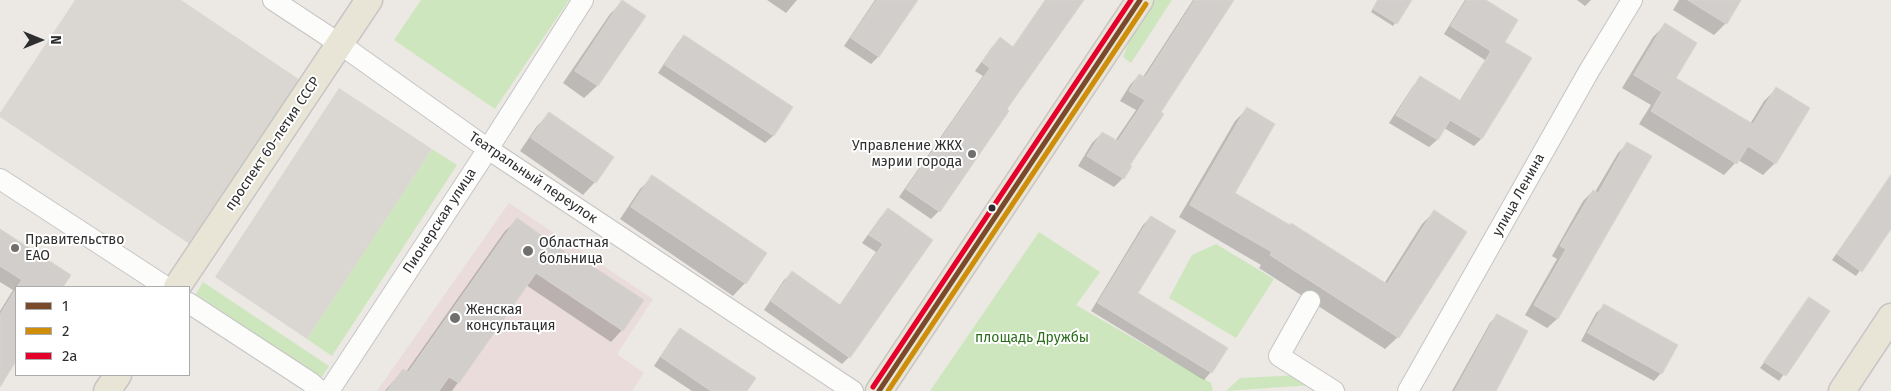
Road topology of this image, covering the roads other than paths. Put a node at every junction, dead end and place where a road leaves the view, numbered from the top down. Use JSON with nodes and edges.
{"nodes":[{"id":1,"x":272,"y":0,"type":"edge"},
{"id":2,"x":369,"y":0,"type":"edge"},
{"id":3,"x":583,"y":0,"type":"edge"},
{"id":4,"x":1140,"y":0,"type":"edge"},
{"id":5,"x":1632,"y":0,"type":"edge"},
{"id":6,"x":340,"y":44,"type":"junction"},
{"id":7,"x":488,"y":148,"type":"junction"},
{"id":8,"x":0,"y":179,"type":"edge"},
{"id":9,"x":164,"y":286,"type":"edge"},
{"id":10,"x":178,"y":286,"type":"edge"},
{"id":11,"x":1310,"y":301,"type":"dead end"},
{"id":12,"x":190,"y":303,"type":"edge"},
{"id":13,"x":1891,"y":317,"type":"edge"},
{"id":14,"x":117,"y":376,"type":"edge"},
{"id":15,"x":107,"y":391,"type":"edge"},
{"id":16,"x":320,"y":391,"type":"edge"},
{"id":17,"x":329,"y":391,"type":"edge"},
{"id":18,"x":853,"y":391,"type":"edge"},
{"id":19,"x":879,"y":391,"type":"edge"},
{"id":20,"x":1334,"y":391,"type":"edge"},
{"id":21,"x":1408,"y":391,"type":"edge"},
{"id":22,"x":1842,"y":391,"type":"edge"}],
"edges":[{"from":1,"to":6,"type":"street","name":"Театральный переулок"},
{"from":2,"to":6,"type":"main road","name":"проспект 60-летия СССР"},
{"from":3,"to":7,"type":"street","name":"Пионерская улица"},
{"from":4,"to":19,"type":"main road"},
{"from":5,"to":21,"type":"street","name":"улица Ленина"},
{"from":6,"to":7,"type":"street","name":"Театральный переулок"},
{"from":6,"to":10,"type":"main road","name":"проспект 60-летия СССР"},
{"from":7,"to":17,"type":"street","name":"Пионерская улица"},
{"from":7,"to":18,"type":"street","name":"Театральный переулок"},
{"from":8,"to":9,"type":"street"},
{"from":11,"to":20,"type":"street"},
{"from":12,"to":16,"type":"street"},
{"from":13,"to":22,"type":"main road"},
{"from":14,"to":15,"type":"main road"}]}
